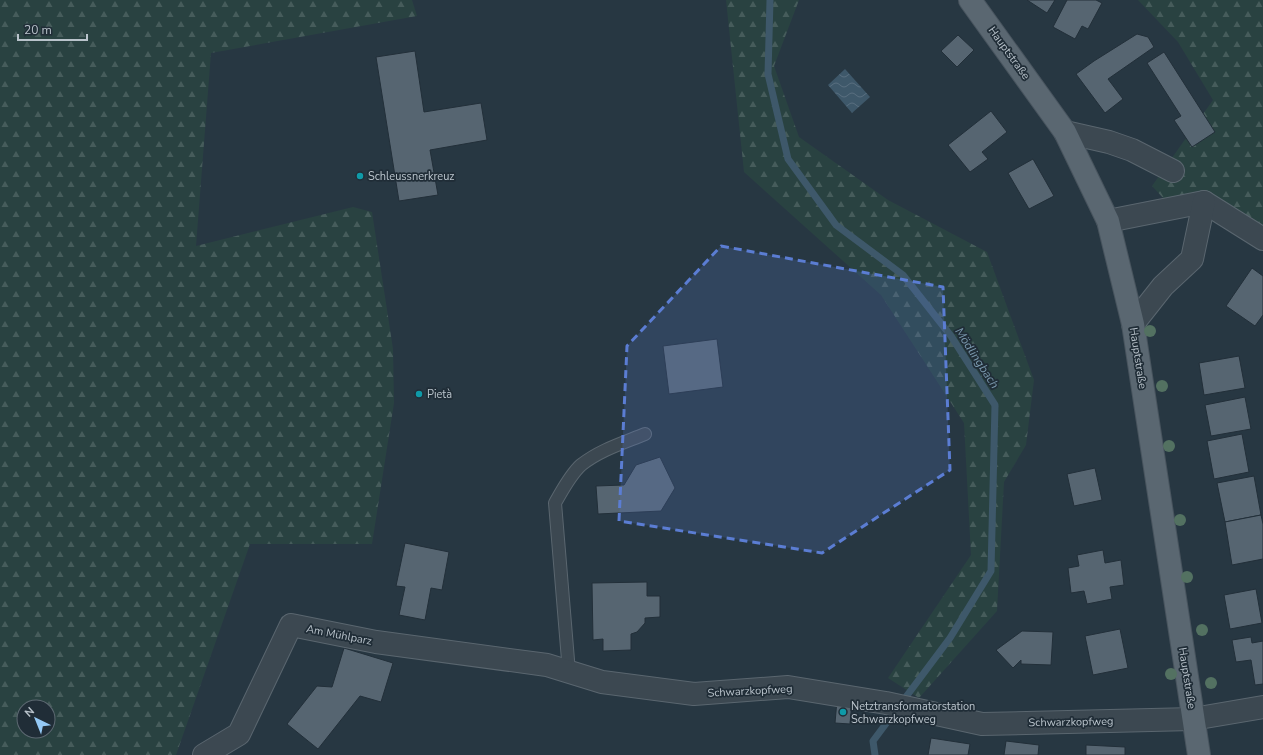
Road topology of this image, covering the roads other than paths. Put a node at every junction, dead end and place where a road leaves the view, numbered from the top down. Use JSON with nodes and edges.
{"nodes":[{"id":1,"x":970,"y":0,"type":"edge"},
{"id":2,"x":1065,"y":132,"type":"junction"},
{"id":3,"x":1173,"y":171,"type":"dead end"},
{"id":4,"x":1204,"y":202,"type":"junction"},
{"id":5,"x":1108,"y":221,"type":"junction"},
{"id":6,"x":1263,"y":239,"type":"edge"},
{"id":7,"x":1133,"y":324,"type":"junction"},
{"id":8,"x":645,"y":434,"type":"dead end"},
{"id":9,"x":548,"y":665,"type":"joint"},
{"id":10,"x":568,"y":672,"type":"junction"},
{"id":11,"x":1263,"y":707,"type":"edge"},
{"id":12,"x":1194,"y":719,"type":"junction"},
{"id":13,"x":204,"y":755,"type":"edge"},
{"id":14,"x":1199,"y":755,"type":"edge"}],
"edges":[{"from":1,"to":2,"type":"main road","name":"Hauptstraße"},
{"from":2,"to":3,"type":"street"},
{"from":2,"to":5,"type":"main road","name":"Hauptstraße"},
{"from":4,"to":5,"type":"street"},
{"from":4,"to":6,"type":"street"},
{"from":4,"to":7,"type":"street"},
{"from":5,"to":7,"type":"main road","name":"Hauptstraße"},
{"from":7,"to":12,"type":"main road","name":"Hauptstraße"},
{"from":8,"to":10,"type":"lane"},
{"from":9,"to":10,"type":"street","name":"Schwarzkopfweg"},
{"from":9,"to":13,"type":"street","name":"Am Mühlparz"},
{"from":10,"to":12,"type":"street","name":"Schwarzkopfweg"},
{"from":11,"to":12,"type":"street","name":"Schwarzkopfweg"},
{"from":12,"to":14,"type":"main road","name":"Hauptstraße"}]}
